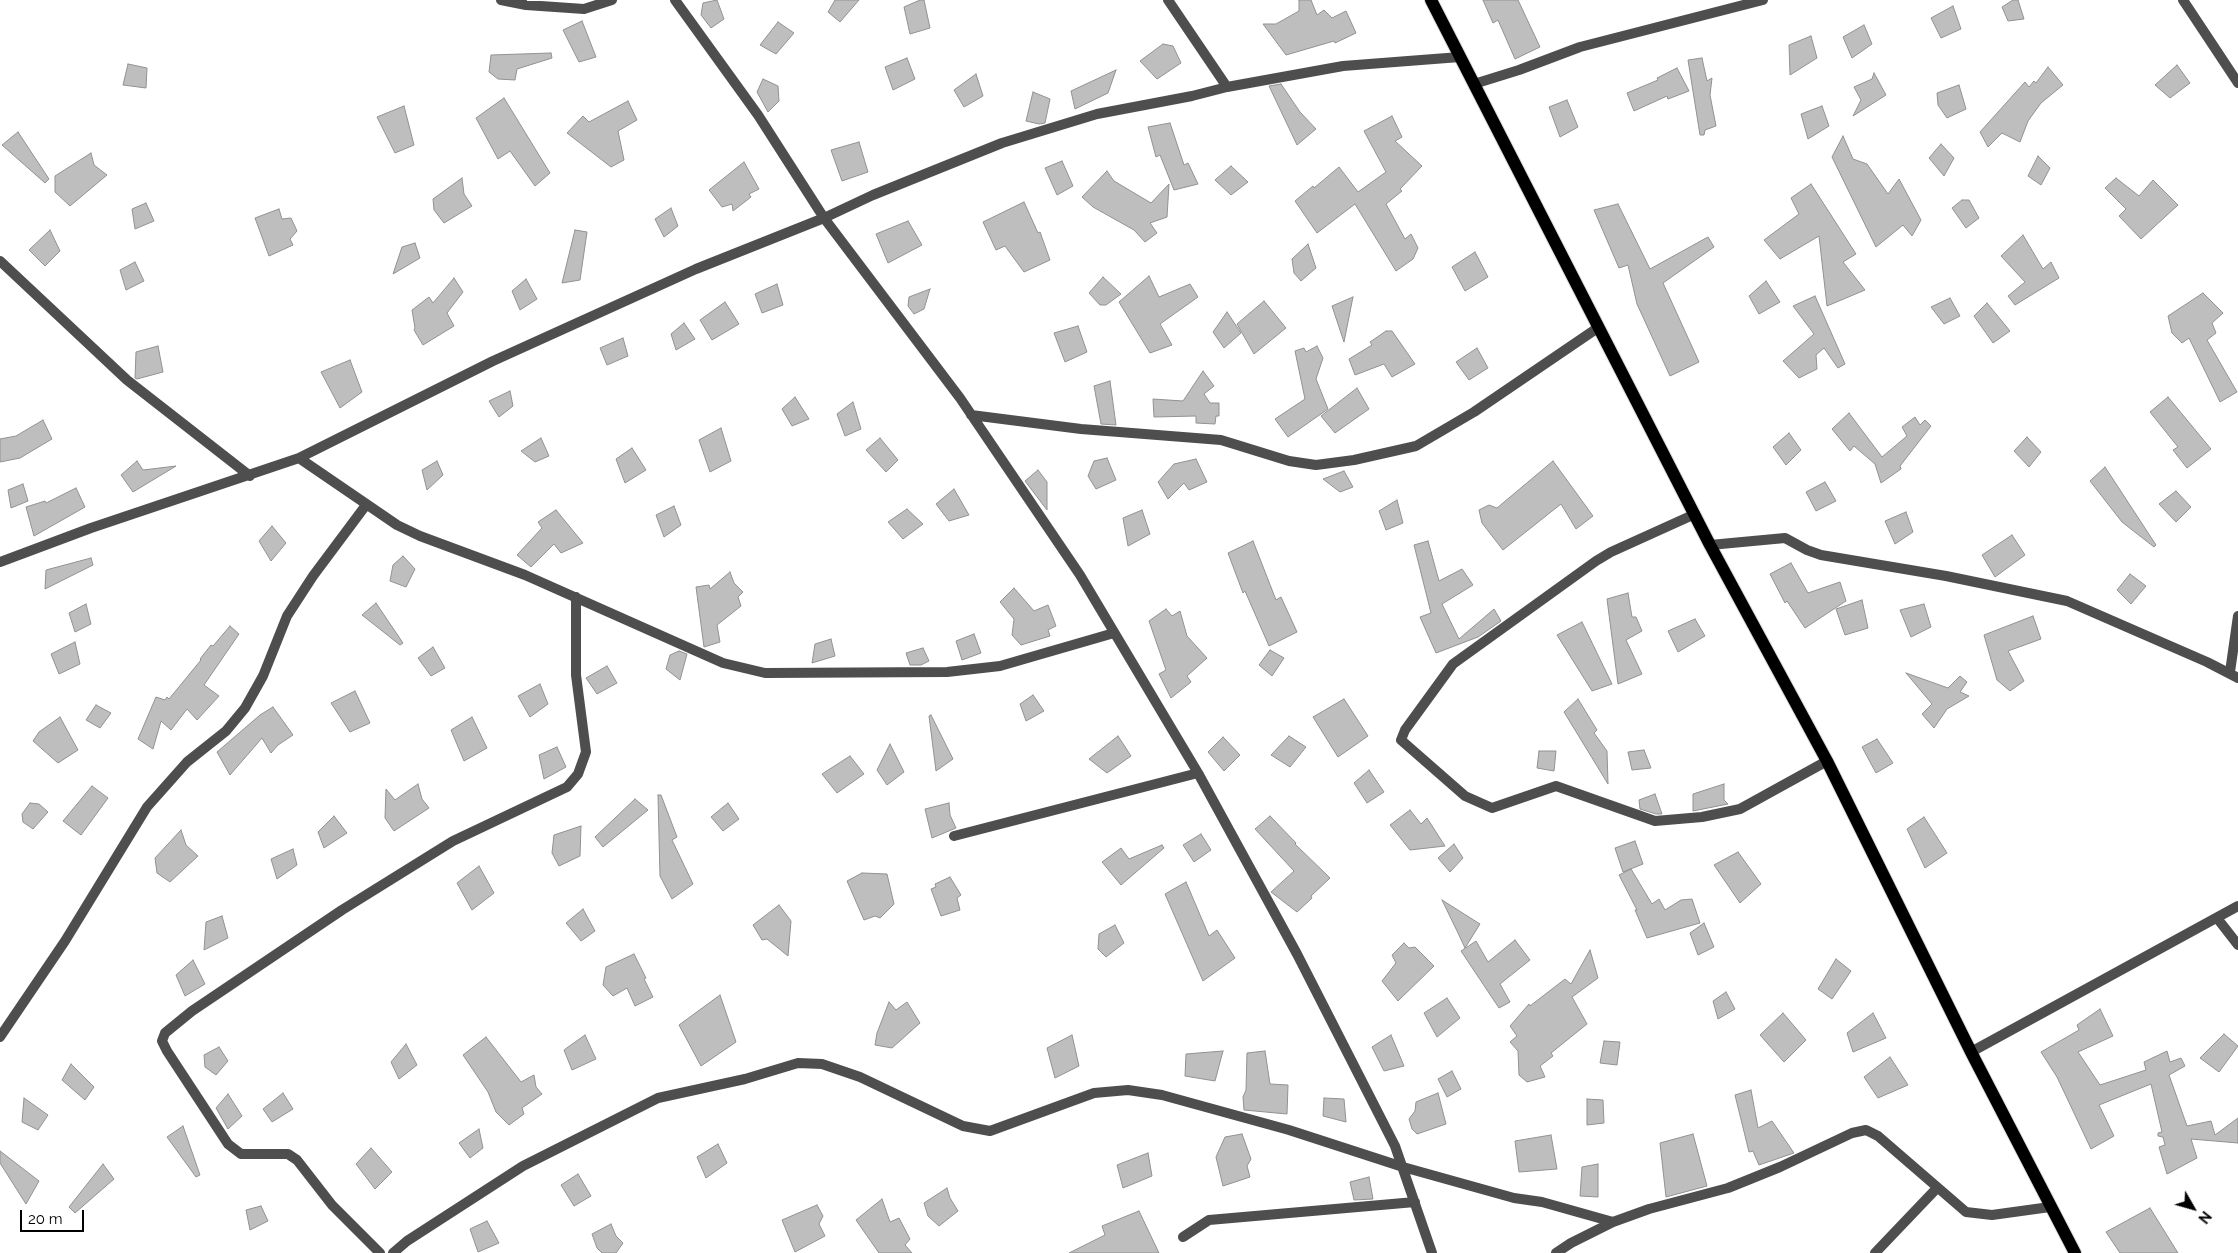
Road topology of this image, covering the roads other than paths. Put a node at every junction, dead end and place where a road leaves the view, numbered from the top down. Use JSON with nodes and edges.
{"nodes":[{"id":1,"x":500,"y":0,"type":"edge"},
{"id":2,"x":612,"y":0,"type":"edge"},
{"id":3,"x":675,"y":0,"type":"edge"},
{"id":4,"x":1168,"y":0,"type":"edge"},
{"id":5,"x":1431,"y":0,"type":"edge"},
{"id":6,"x":1763,"y":0,"type":"edge"},
{"id":7,"x":2183,"y":0,"type":"edge"},
{"id":8,"x":1460,"y":57,"type":"junction"},
{"id":9,"x":2238,"y":83,"type":"edge"},
{"id":10,"x":1474,"y":84,"type":"junction"},
{"id":11,"x":1227,"y":87,"type":"junction"},
{"id":12,"x":824,"y":218,"type":"junction"},
{"id":13,"x":0,"y":261,"type":"edge"},
{"id":14,"x":1599,"y":327,"type":"junction"},
{"id":15,"x":971,"y":415,"type":"junction"},
{"id":16,"x":299,"y":458,"type":"junction"},
{"id":17,"x":250,"y":476,"type":"junction"},
{"id":18,"x":366,"y":505,"type":"junction"},
{"id":19,"x":1695,"y":514,"type":"junction"},
{"id":20,"x":1710,"y":545,"type":"junction"},
{"id":21,"x":0,"y":562,"type":"edge"},
{"id":22,"x":576,"y":597,"type":"junction"},
{"id":23,"x":2238,"y":616,"type":"edge"},
{"id":24,"x":1114,"y":633,"type":"junction"},
{"id":25,"x":2234,"y":675,"type":"edge"},
{"id":26,"x":1828,"y":761,"type":"junction"},
{"id":27,"x":1198,"y":773,"type":"junction"},
{"id":28,"x":954,"y":836,"type":"dead end"},
{"id":29,"x":2238,"y":906,"type":"edge"},
{"id":30,"x":2217,"y":918,"type":"junction"},
{"id":31,"x":2238,"y":945,"type":"edge"},
{"id":32,"x":0,"y":1037,"type":"edge"},
{"id":33,"x":1970,"y":1052,"type":"junction"},
{"id":34,"x":1403,"y":1167,"type":"junction"},
{"id":35,"x":1937,"y":1188,"type":"junction"},
{"id":36,"x":1415,"y":1202,"type":"junction"},
{"id":37,"x":2050,"y":1207,"type":"junction"},
{"id":38,"x":1613,"y":1222,"type":"junction"},
{"id":39,"x":1184,"y":1237,"type":"dead end"},
{"id":40,"x":380,"y":1253,"type":"edge"},
{"id":41,"x":393,"y":1253,"type":"edge"},
{"id":42,"x":1432,"y":1253,"type":"edge"},
{"id":43,"x":1556,"y":1253,"type":"edge"},
{"id":44,"x":1875,"y":1253,"type":"edge"},
{"id":45,"x":2075,"y":1253,"type":"edge"}],
"edges":[{"from":1,"to":2,"type":"street"},
{"from":3,"to":12,"type":"street"},
{"from":4,"to":11,"type":"street"},
{"from":5,"to":8,"type":"main road"},
{"from":6,"to":10,"type":"street"},
{"from":7,"to":9,"type":"street"},
{"from":8,"to":10,"type":"main road"},
{"from":8,"to":11,"type":"street"},
{"from":10,"to":14,"type":"main road"},
{"from":11,"to":12,"type":"street"},
{"from":12,"to":15,"type":"street"},
{"from":12,"to":16,"type":"street"},
{"from":13,"to":17,"type":"street"},
{"from":14,"to":15,"type":"street"},
{"from":14,"to":19,"type":"main road"},
{"from":15,"to":24,"type":"street"},
{"from":16,"to":17,"type":"street"},
{"from":16,"to":18,"type":"street"},
{"from":17,"to":21,"type":"street"},
{"from":18,"to":22,"type":"street"},
{"from":18,"to":32,"type":"street"},
{"from":19,"to":20,"type":"main road"},
{"from":19,"to":26,"type":"street"},
{"from":20,"to":25,"type":"street"},
{"from":20,"to":26,"type":"main road"},
{"from":22,"to":24,"type":"street"},
{"from":22,"to":40,"type":"street"},
{"from":23,"to":25,"type":"street"},
{"from":24,"to":27,"type":"street"},
{"from":26,"to":33,"type":"main road"},
{"from":27,"to":28,"type":"street"},
{"from":27,"to":34,"type":"street"},
{"from":29,"to":30,"type":"street"},
{"from":30,"to":31,"type":"street"},
{"from":30,"to":33,"type":"street"},
{"from":33,"to":37,"type":"main road"},
{"from":34,"to":36,"type":"street"},
{"from":34,"to":38,"type":"street"},
{"from":34,"to":41,"type":"street"},
{"from":35,"to":37,"type":"street"},
{"from":35,"to":38,"type":"street"},
{"from":35,"to":44,"type":"street"},
{"from":36,"to":39,"type":"street"},
{"from":36,"to":42,"type":"street"},
{"from":37,"to":45,"type":"main road"},
{"from":38,"to":43,"type":"street"}]}
